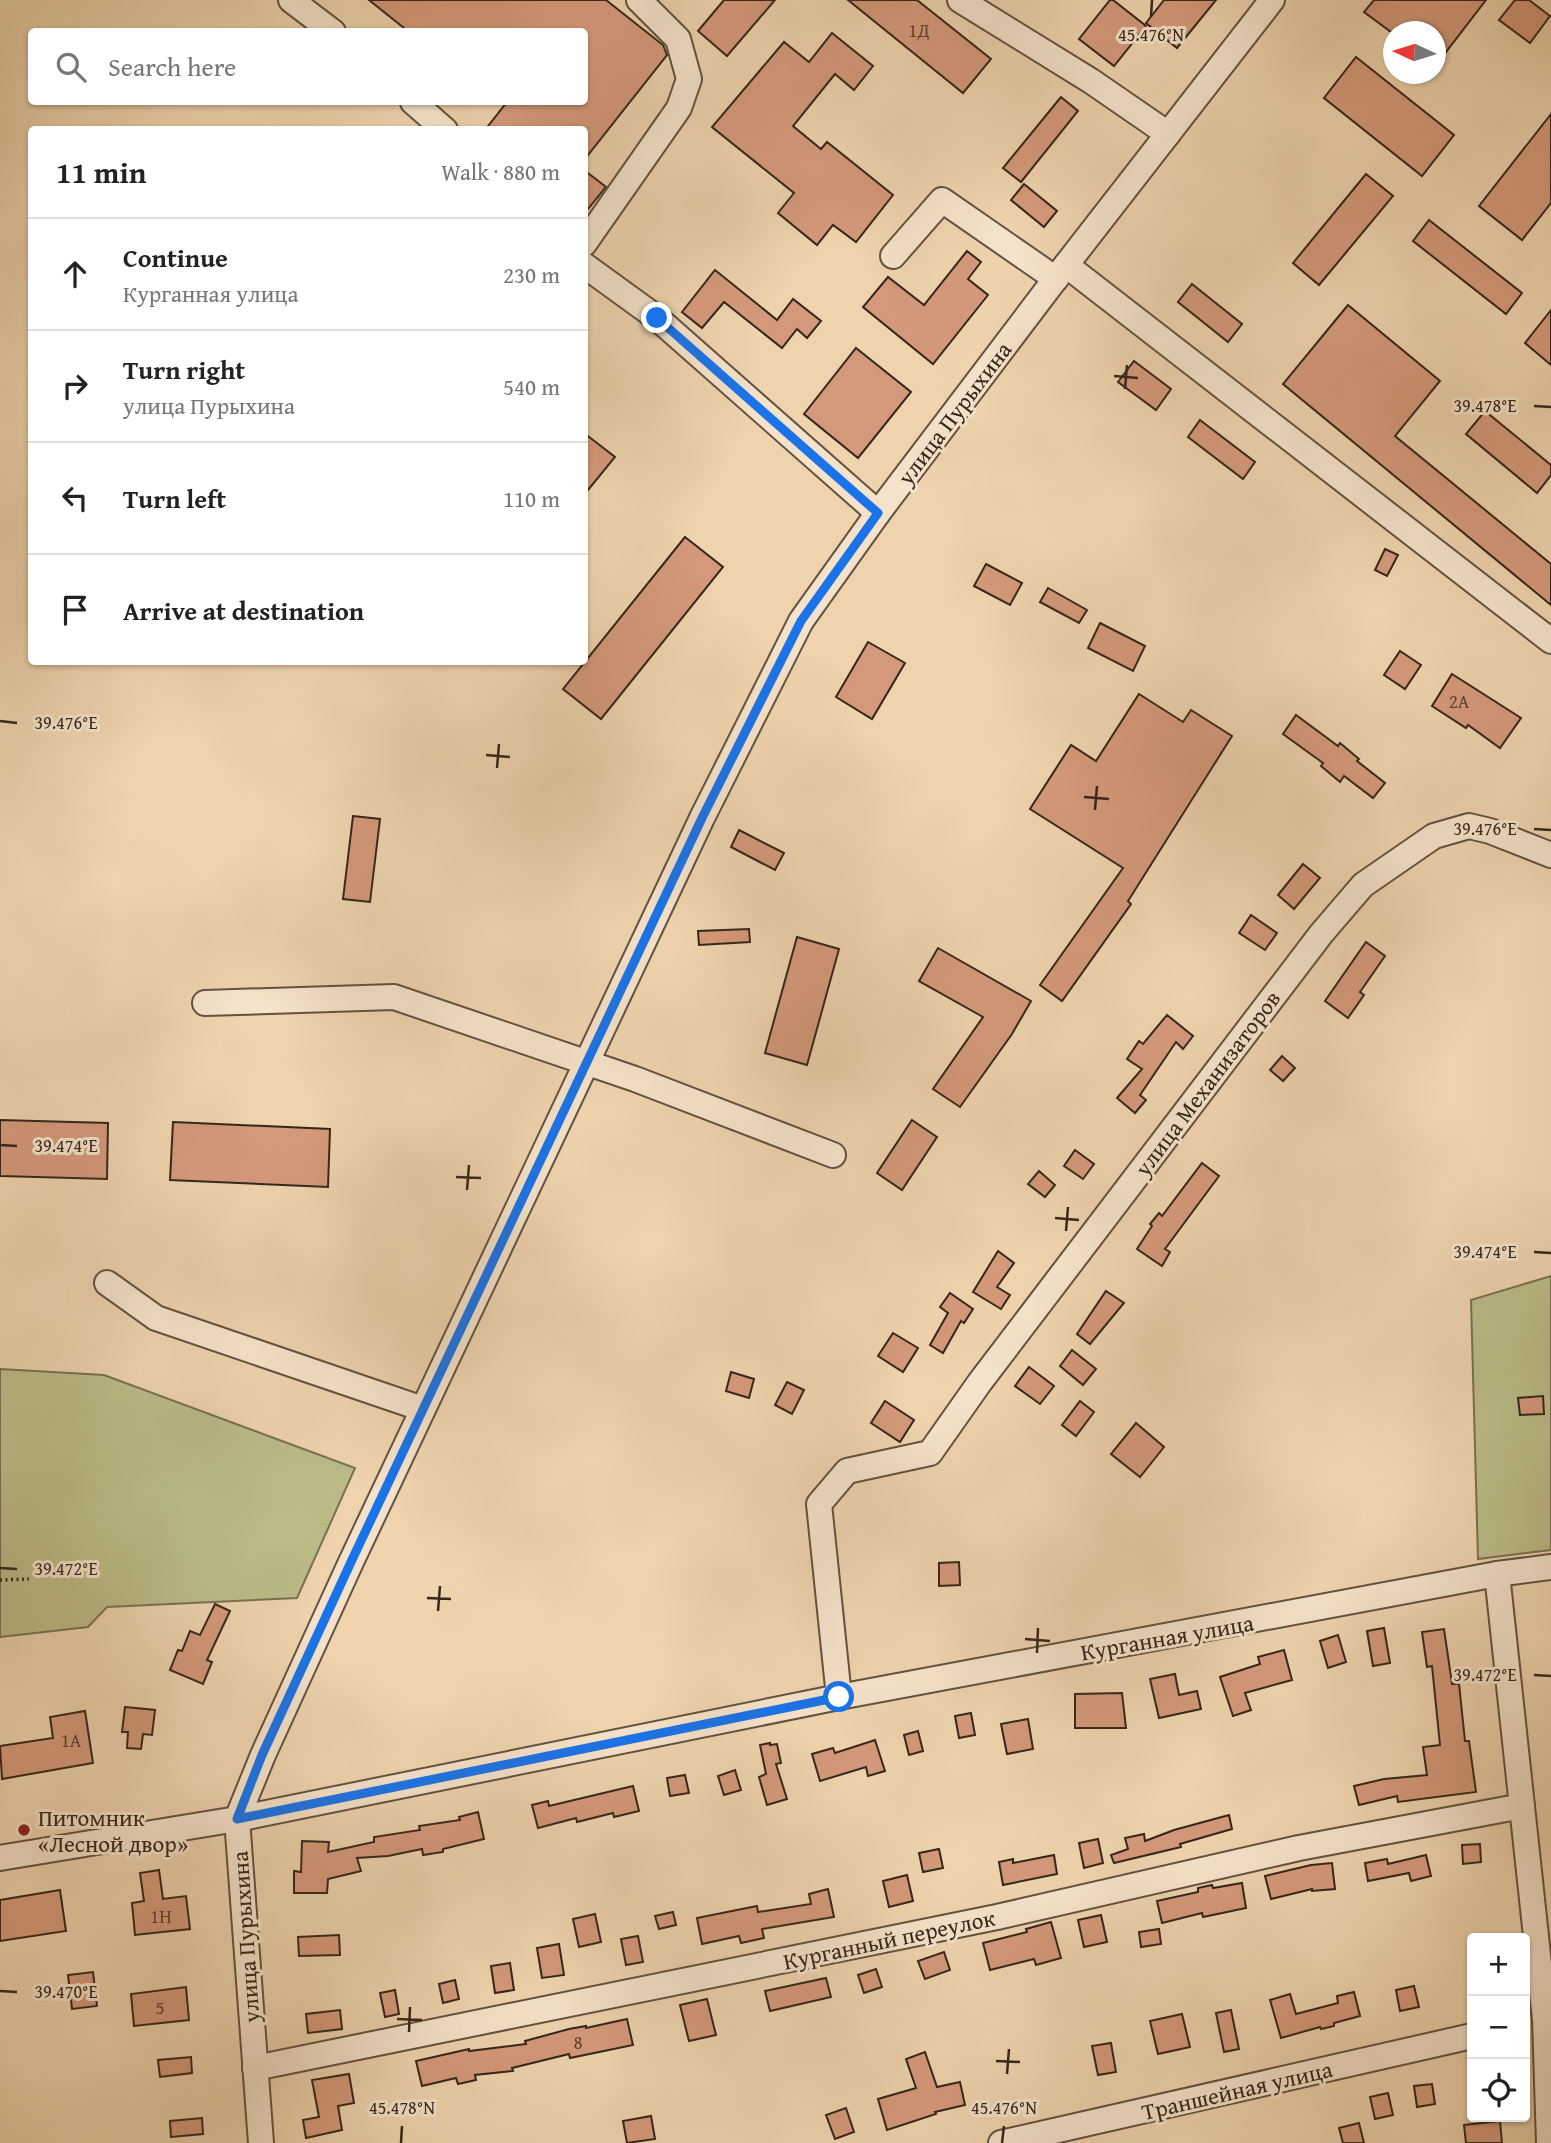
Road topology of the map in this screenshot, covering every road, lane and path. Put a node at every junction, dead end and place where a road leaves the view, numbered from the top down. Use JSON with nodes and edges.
{"nodes":[{"id":1,"x":291,"y":0,"type":"edge"},
{"id":2,"x":639,"y":0,"type":"edge"},
{"id":3,"x":960,"y":0,"type":"edge"},
{"id":4,"x":1272,"y":0,"type":"edge"},
{"id":5,"x":328,"y":28,"type":"edge"},
{"id":6,"x":416,"y":105,"type":"edge"},
{"id":7,"x":440,"y":126,"type":"edge"},
{"id":8,"x":1168,"y":134,"type":"junction"},
{"id":9,"x":588,"y":238,"type":"edge"},
{"id":10,"x":893,"y":256,"type":"dead end"},
{"id":11,"x":588,"y":268,"type":"edge"},
{"id":12,"x":1061,"y":272,"type":"junction"},
{"id":13,"x":878,"y":513,"type":"junction"},
{"id":14,"x":1551,"y":641,"type":"edge"},
{"id":15,"x":1551,"y":855,"type":"edge"},
{"id":16,"x":205,"y":1003,"type":"dead end"},
{"id":17,"x":586,"y":1062,"type":"junction"},
{"id":18,"x":833,"y":1155,"type":"dead end"},
{"id":19,"x":107,"y":1283,"type":"dead end"},
{"id":20,"x":423,"y":1409,"type":"junction"},
{"id":21,"x":1551,"y":1567,"type":"edge"},
{"id":22,"x":1497,"y":1574,"type":"junction"},
{"id":23,"x":29,"y":1578,"type":"dead end"},
{"id":24,"x":0,"y":1580,"type":"edge"},
{"id":25,"x":839,"y":1697,"type":"junction"},
{"id":26,"x":1522,"y":1806,"type":"junction"},
{"id":27,"x":237,"y":1819,"type":"junction"},
{"id":28,"x":0,"y":1858,"type":"edge"},
{"id":29,"x":1540,"y":2021,"type":"edge"},
{"id":30,"x":1467,"y":2037,"type":"edge"},
{"id":31,"x":255,"y":2068,"type":"junction"},
{"id":32,"x":261,"y":2143,"type":"edge"},
{"id":33,"x":1001,"y":2143,"type":"edge"},
{"id":34,"x":1549,"y":2143,"type":"edge"}],
"edges":[{"from":1,"to":5,"type":"street"},
{"from":2,"to":9,"type":"street"},
{"from":3,"to":8,"type":"street"},
{"from":4,"to":8,"type":"street","name":"улица Пурыхина"},
{"from":6,"to":7,"type":"street"},
{"from":8,"to":12,"type":"street","name":"улица Пурыхина"},
{"from":10,"to":12,"type":"street"},
{"from":11,"to":13,"type":"street"},
{"from":12,"to":13,"type":"street","name":"улица Пурыхина"},
{"from":12,"to":14,"type":"street"},
{"from":13,"to":17,"type":"street","name":"улица Пурыхина"},
{"from":15,"to":25,"type":"street","name":"улица Механизаторов"},
{"from":16,"to":17,"type":"street"},
{"from":17,"to":18,"type":"street"},
{"from":17,"to":20,"type":"street","name":"улица Пурыхина"},
{"from":19,"to":20,"type":"street"},
{"from":20,"to":27,"type":"street","name":"улица Пурыхина"},
{"from":21,"to":22,"type":"street","name":"Курганная улица"},
{"from":22,"to":25,"type":"street","name":"Курганная улица"},
{"from":22,"to":26,"type":"street"},
{"from":23,"to":24,"type":"path"},
{"from":25,"to":27,"type":"street","name":"Курганная улица"},
{"from":26,"to":29,"type":"street"},
{"from":26,"to":31,"type":"street","name":"Курганный переулок"},
{"from":27,"to":28,"type":"street","name":"Курганная улица"},
{"from":27,"to":31,"type":"street","name":"улица Пурыхина"},
{"from":29,"to":34,"type":"street"},
{"from":30,"to":33,"type":"street","name":"Траншейная улица"},
{"from":31,"to":32,"type":"street","name":"улица Пурыхина"}]}
